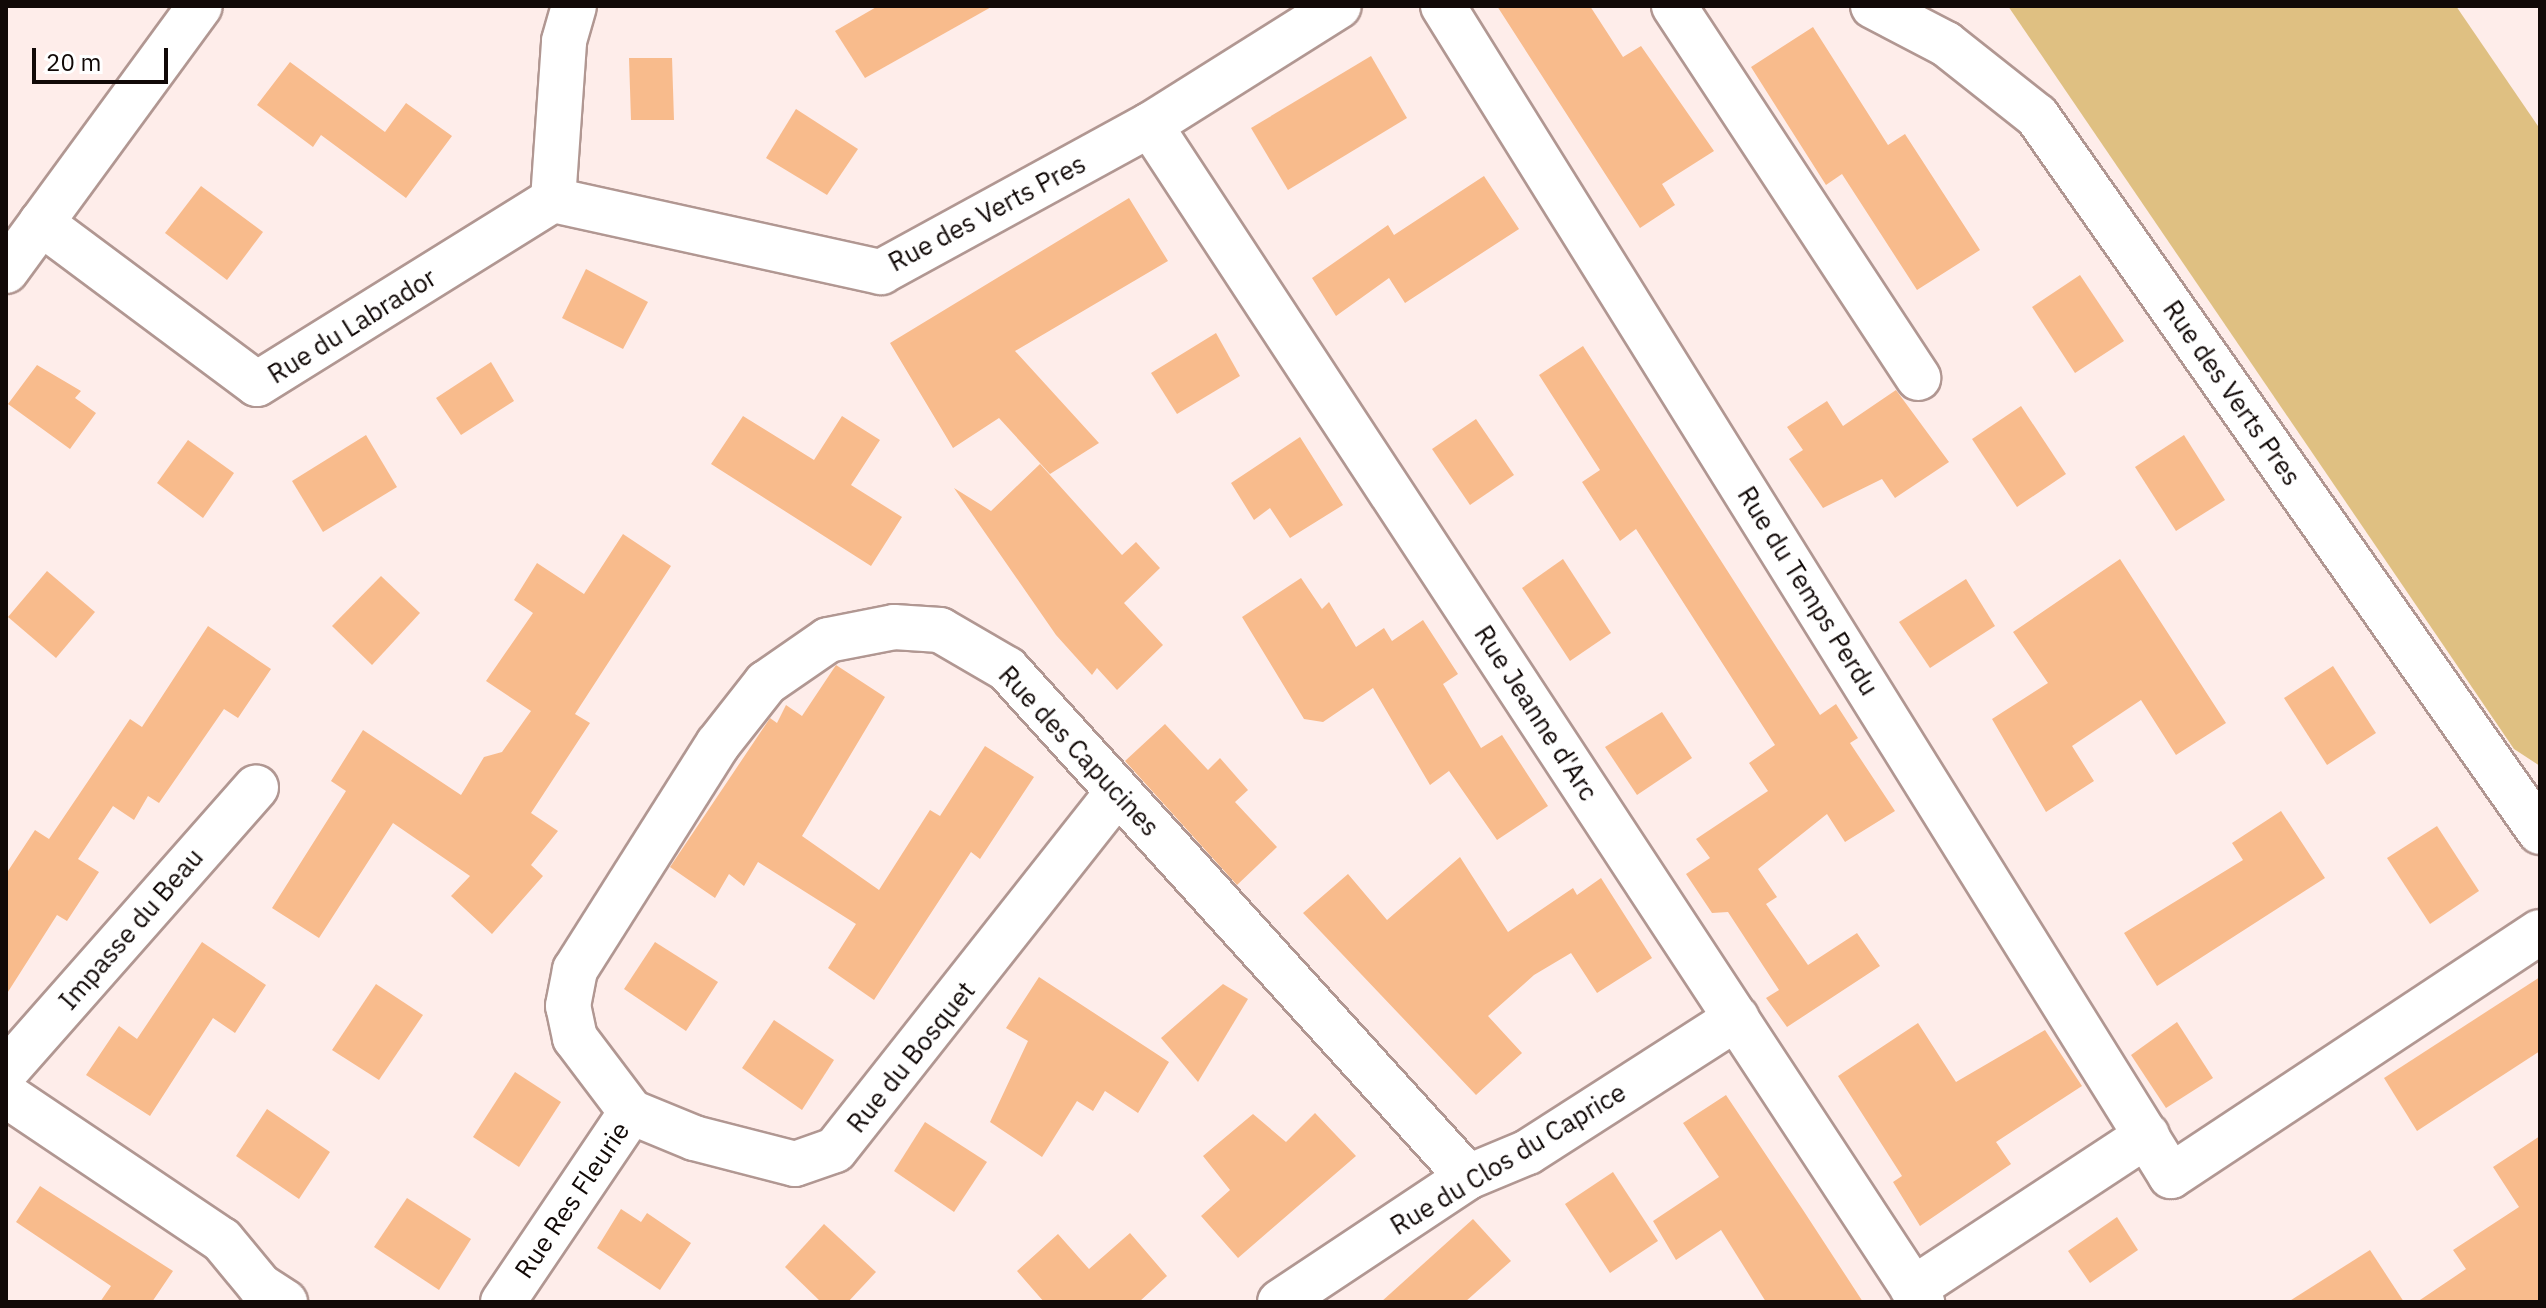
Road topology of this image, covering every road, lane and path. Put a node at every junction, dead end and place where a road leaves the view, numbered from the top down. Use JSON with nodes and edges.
{"nodes":[{"id":1,"x":200,"y":6,"type":"edge"},
{"id":2,"x":574,"y":6,"type":"edge"},
{"id":3,"x":1339,"y":6,"type":"edge"},
{"id":4,"x":1443,"y":6,"type":"edge"},
{"id":5,"x":1674,"y":6,"type":"edge"},
{"id":6,"x":1873,"y":6,"type":"edge"},
{"id":7,"x":1150,"y":125,"type":"junction"},
{"id":8,"x":553,"y":200,"type":"junction"},
{"id":9,"x":41,"y":223,"type":"junction"},
{"id":10,"x":6,"y":271,"type":"edge"},
{"id":11,"x":1918,"y":378,"type":"dead end"},
{"id":12,"x":256,"y":787,"type":"dead end"},
{"id":13,"x":1117,"y":793,"type":"junction"},
{"id":14,"x":2540,"y":832,"type":"edge"},
{"id":15,"x":2540,"y":932,"type":"edge"},
{"id":16,"x":575,"y":970,"type":"joint"},
{"id":17,"x":1737,"y":1018,"type":"junction"},
{"id":18,"x":6,"y":1071,"type":"edge"},
{"id":19,"x":6,"y":1095,"type":"edge"},
{"id":20,"x":631,"y":1112,"type":"junction"},
{"id":21,"x":2147,"y":1135,"type":"junction"},
{"id":22,"x":1468,"y":1177,"type":"junction"},
{"id":23,"x":1917,"y":1295,"type":"edge"},
{"id":24,"x":285,"y":1302,"type":"edge"},
{"id":25,"x":503,"y":1302,"type":"edge"},
{"id":26,"x":1280,"y":1302,"type":"edge"}],
"edges":[{"from":1,"to":9,"type":"street"},
{"from":2,"to":8,"type":"street"},
{"from":3,"to":7,"type":"street","name":"Rue des Verts Pres"},
{"from":4,"to":21,"type":"street","name":"Rue du Temps Perdu"},
{"from":5,"to":11,"type":"street"},
{"from":6,"to":14,"type":"street","name":"Rue des Verts Pres"},
{"from":7,"to":8,"type":"street","name":"Rue des Verts Pres"},
{"from":7,"to":17,"type":"street","name":"Rue Jeanne d'Arc"},
{"from":8,"to":9,"type":"street","name":"Rue du Labrador"},
{"from":9,"to":10,"type":"street"},
{"from":12,"to":18,"type":"street","name":"Impasse du Beau"},
{"from":13,"to":16,"type":"street","name":"Rue des Capucines"},
{"from":13,"to":20,"type":"street","name":"Rue du Bosquet"},
{"from":13,"to":22,"type":"street","name":"Rue des Capucines"},
{"from":15,"to":21,"type":"street","name":"Rue du Temps Perdu"},
{"from":16,"to":20,"type":"street","name":"Rue Res Fleurie"},
{"from":17,"to":22,"type":"street","name":"Rue du Clos du Caprice"},
{"from":17,"to":23,"type":"street","name":"Rue Jeanne d'Arc"},
{"from":19,"to":24,"type":"street"},
{"from":20,"to":25,"type":"street","name":"Rue Res Fleurie"},
{"from":21,"to":23,"type":"street"},
{"from":22,"to":26,"type":"street","name":"Rue du Clos du Caprice"}]}
